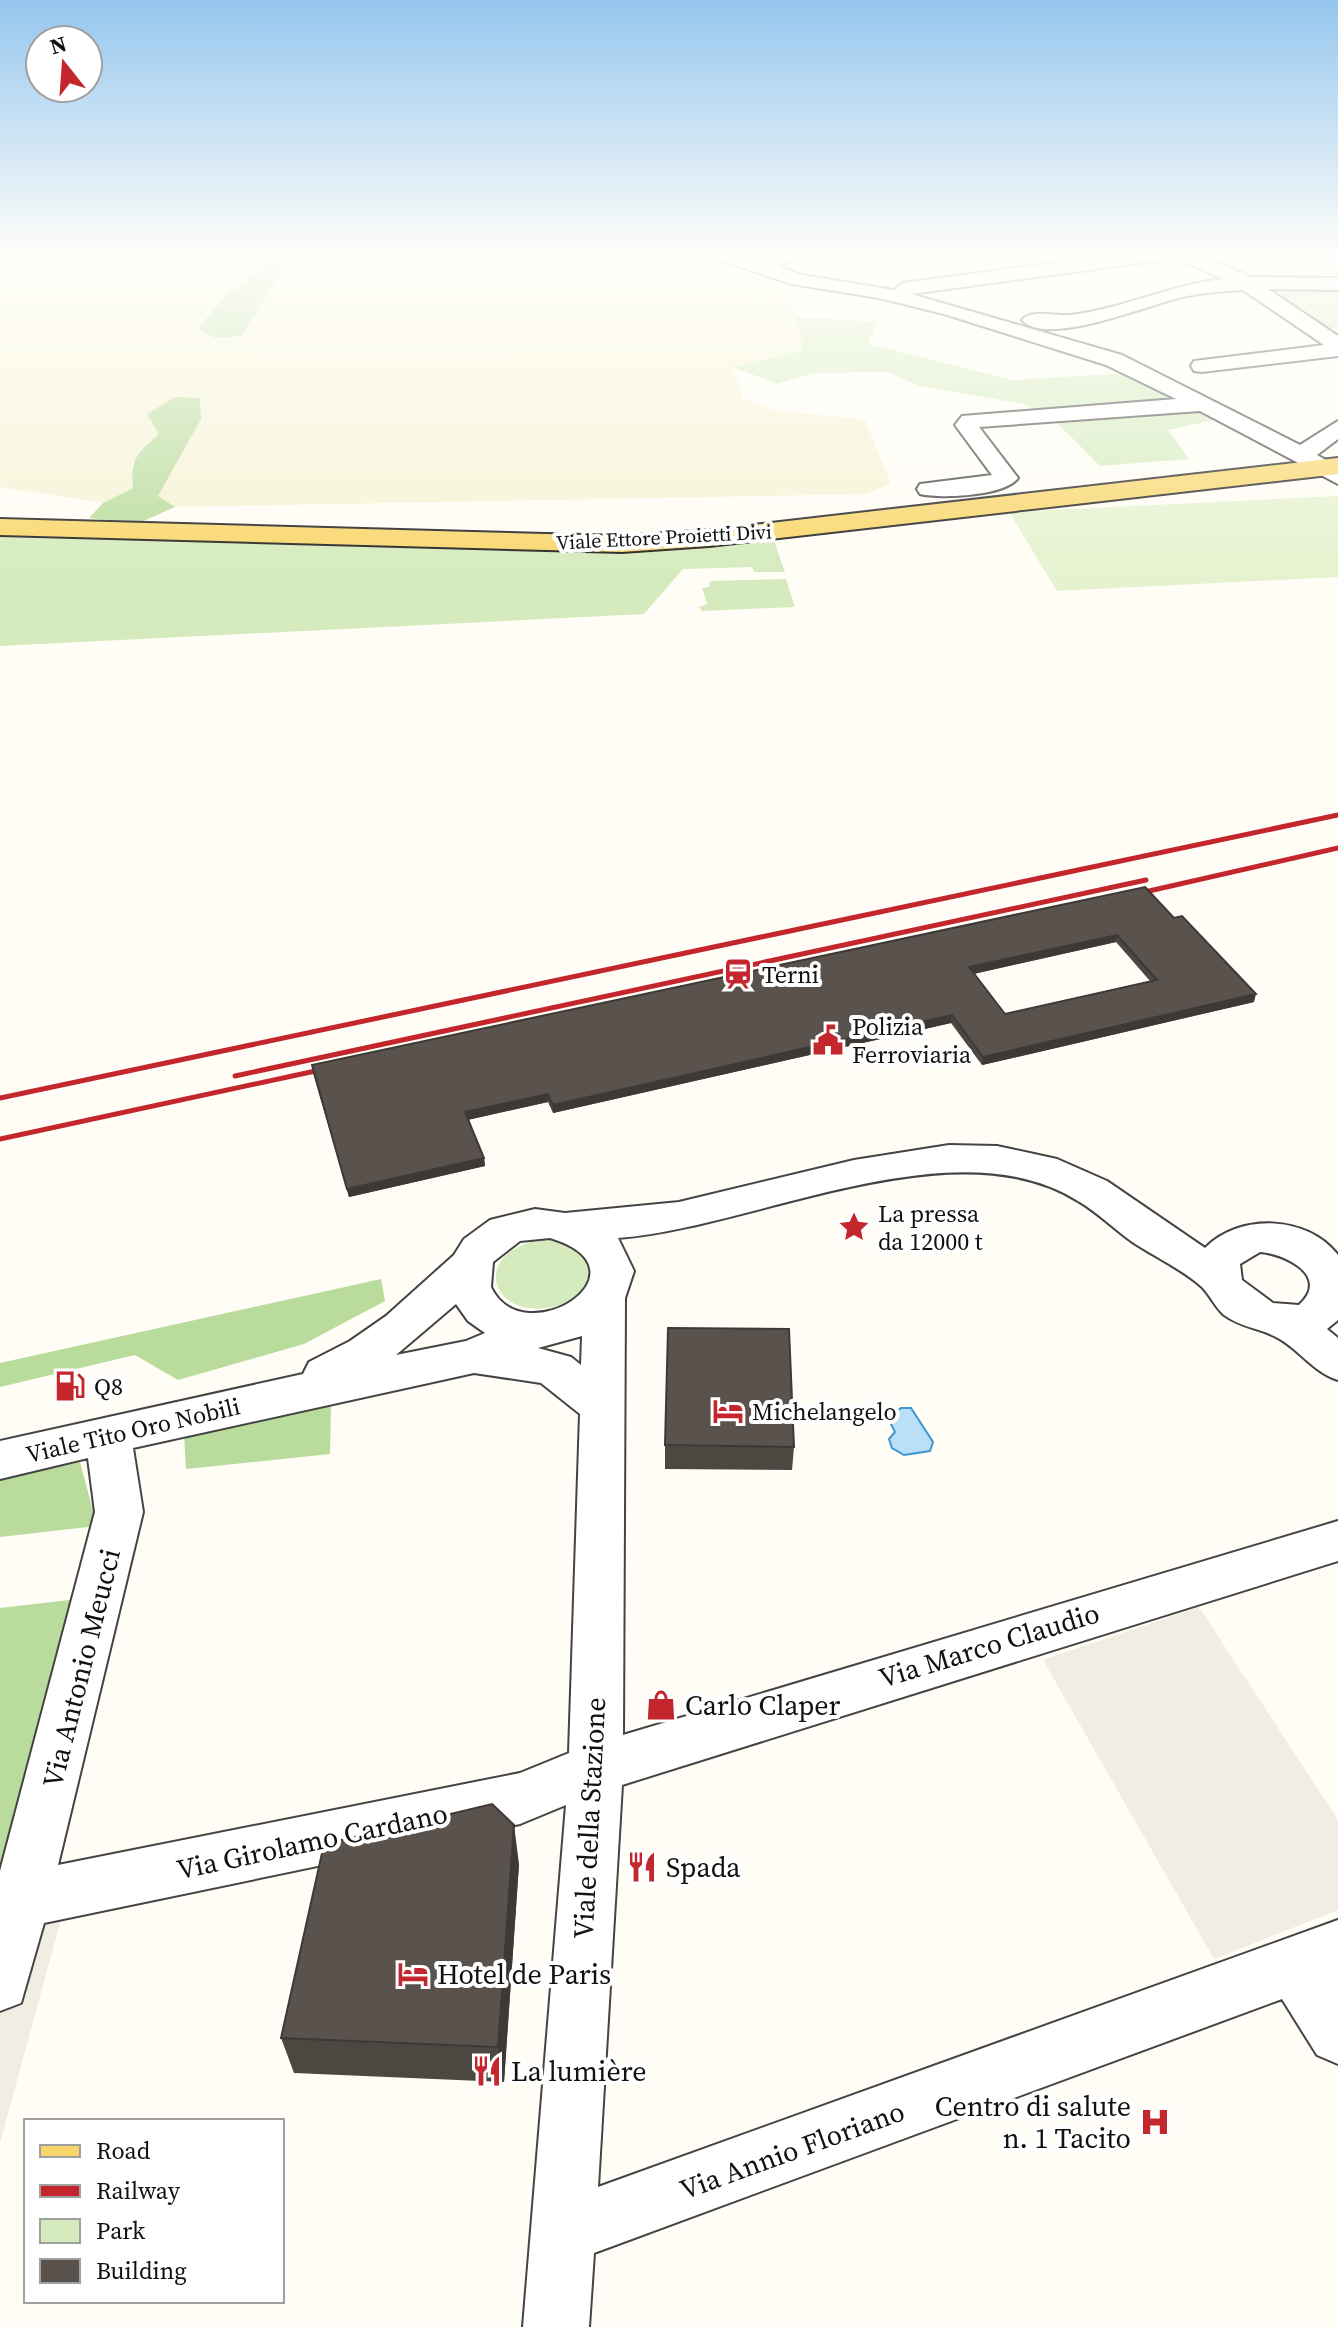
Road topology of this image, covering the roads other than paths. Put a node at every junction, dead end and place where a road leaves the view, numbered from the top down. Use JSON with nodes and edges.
{"nodes":[{"id":1,"x":1111,"y":360,"type":"edge"},
{"id":2,"x":1250,"y":360,"type":"edge"},
{"id":3,"x":1202,"y":366,"type":"dead end"},
{"id":4,"x":1202,"y":404,"type":"junction"},
{"id":5,"x":1338,"y":428,"type":"edge"},
{"id":6,"x":1326,"y":466,"type":"edge"},
{"id":7,"x":929,"y":489,"type":"dead end"},
{"id":8,"x":0,"y":527,"type":"edge"},
{"id":9,"x":715,"y":1209,"type":"junction"},
{"id":10,"x":1127,"y":1217,"type":"junction"},
{"id":11,"x":570,"y":1226,"type":"junction"},
{"id":12,"x":1243,"y":1240,"type":"junction"},
{"id":13,"x":468,"y":1266,"type":"junction"},
{"id":14,"x":1218,"y":1277,"type":"junction"},
{"id":15,"x":609,"y":1289,"type":"junction"},
{"id":16,"x":1326,"y":1311,"type":"edge"},
{"id":17,"x":537,"y":1330,"type":"junction"},
{"id":18,"x":473,"y":1356,"type":"junction"},
{"id":19,"x":1338,"y":1363,"type":"edge"},
{"id":20,"x":266,"y":1399,"type":"junction"},
{"id":21,"x":601,"y":1405,"type":"junction"},
{"id":22,"x":108,"y":1435,"type":"junction"},
{"id":23,"x":0,"y":1460,"type":"edge"},
{"id":24,"x":1338,"y":1541,"type":"edge"},
{"id":25,"x":596,"y":1768,"type":"junction"},
{"id":26,"x":12,"y":1900,"type":"edge"},
{"id":27,"x":1317,"y":1957,"type":"edge"},
{"id":28,"x":0,"y":1982,"type":"edge"},
{"id":29,"x":1338,"y":2034,"type":"edge"},
{"id":30,"x":560,"y":2233,"type":"junction"},
{"id":31,"x":556,"y":2327,"type":"edge"}],
"edges":[{"from":1,"to":4,"type":"street"},
{"from":2,"to":3,"type":"street"},
{"from":4,"to":6,"type":"street"},
{"from":4,"to":7,"type":"street"},
{"from":5,"to":6,"type":"street"},
{"from":6,"to":8,"type":"main road","name":"Viale Ettore Proietti Divi"},
{"from":9,"to":10,"type":"street"},
{"from":9,"to":11,"type":"street"},
{"from":9,"to":15,"type":"street"},
{"from":10,"to":12,"type":"street"},
{"from":10,"to":14,"type":"street"},
{"from":11,"to":13,"type":"street"},
{"from":11,"to":15,"type":"street"},
{"from":12,"to":14,"type":"street"},
{"from":12,"to":16,"type":"street"},
{"from":13,"to":17,"type":"street"},
{"from":13,"to":20,"type":"street","name":"Viale Tito Oro Nobili"},
{"from":14,"to":16,"type":"street"},
{"from":15,"to":17,"type":"street"},
{"from":15,"to":21,"type":"street","name":"Viale della Stazione"},
{"from":16,"to":19,"type":"street"},
{"from":17,"to":18,"type":"street","name":"Viale Tito Oro Nobili"},
{"from":18,"to":20,"type":"street","name":"Viale Tito Oro Nobili"},
{"from":18,"to":21,"type":"street"},
{"from":20,"to":22,"type":"street","name":"Viale Tito Oro Nobili"},
{"from":21,"to":25,"type":"street","name":"Viale della Stazione"},
{"from":22,"to":23,"type":"street","name":"Viale Tito Oro Nobili"},
{"from":22,"to":26,"type":"street","name":"Via Antonio Meucci"},
{"from":24,"to":25,"type":"street","name":"Via Marco Claudio"},
{"from":25,"to":26,"type":"street","name":"Via Girolamo Cardano"},
{"from":25,"to":30,"type":"street","name":"Viale della Stazione"},
{"from":26,"to":28,"type":"street","name":"Via Antonio Meucci"},
{"from":27,"to":29,"type":"street"},
{"from":27,"to":30,"type":"street","name":"Via Annio Floriano"},
{"from":30,"to":31,"type":"street","name":"Viale della Stazione"}]}
